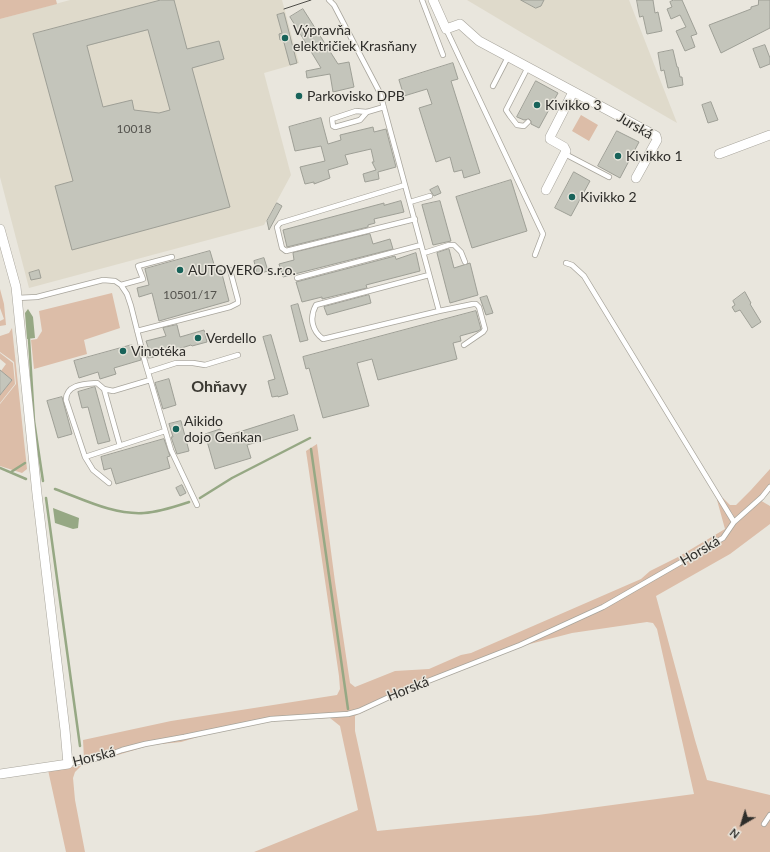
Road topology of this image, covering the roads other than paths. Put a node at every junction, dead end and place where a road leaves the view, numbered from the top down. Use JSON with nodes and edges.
{"nodes":[{"id":1,"x":329,"y":0,"type":"edge"},
{"id":2,"x":422,"y":0,"type":"edge"},
{"id":3,"x":433,"y":0,"type":"edge"},
{"id":4,"x":446,"y":29,"type":"junction"},
{"id":5,"x":443,"y":55,"type":"dead end"},
{"id":6,"x":508,"y":57,"type":"junction"},
{"id":7,"x":528,"y":68,"type":"junction"},
{"id":8,"x":493,"y":86,"type":"dead end"},
{"id":9,"x":573,"y":92,"type":"junction"},
{"id":10,"x":384,"y":108,"type":"junction"},
{"id":11,"x":367,"y":112,"type":"junction"},
{"id":12,"x":528,"y":122,"type":"dead end"},
{"id":13,"x":770,"y":135,"type":"edge"},
{"id":14,"x":564,"y":154,"type":"junction"},
{"id":15,"x":719,"y":154,"type":"dead end"},
{"id":16,"x":609,"y":177,"type":"dead end"},
{"id":17,"x":636,"y":178,"type":"dead end"},
{"id":18,"x":405,"y":186,"type":"junction"},
{"id":19,"x":546,"y":190,"type":"dead end"},
{"id":20,"x":430,"y":196,"type":"dead end"},
{"id":21,"x":410,"y":202,"type":"junction"},
{"id":22,"x":415,"y":220,"type":"junction"},
{"id":23,"x":0,"y":229,"type":"edge"},
{"id":24,"x":422,"y":245,"type":"junction"},
{"id":25,"x":424,"y":253,"type":"junction"},
{"id":26,"x":535,"y":255,"type":"dead end"},
{"id":27,"x":172,"y":257,"type":"dead end"},
{"id":28,"x":464,"y":262,"type":"dead end"},
{"id":29,"x":566,"y":263,"type":"dead end"},
{"id":30,"x":230,"y":270,"type":"dead end"},
{"id":31,"x":430,"y":275,"type":"junction"},
{"id":32,"x":297,"y":278,"type":"dead end"},
{"id":33,"x":121,"y":285,"type":"junction"},
{"id":34,"x":17,"y":298,"type":"junction"},
{"id":35,"x":438,"y":311,"type":"junction"},
{"id":36,"x":137,"y":331,"type":"junction"},
{"id":37,"x":464,"y":345,"type":"dead end"},
{"id":38,"x":238,"y":355,"type":"dead end"},
{"id":39,"x":148,"y":372,"type":"junction"},
{"id":40,"x":150,"y":380,"type":"junction"},
{"id":41,"x":104,"y":388,"type":"junction"},
{"id":42,"x":165,"y":431,"type":"junction"},
{"id":43,"x":120,"y":446,"type":"junction"},
{"id":44,"x":85,"y":457,"type":"junction"},
{"id":45,"x":109,"y":483,"type":"dead end"},
{"id":46,"x":770,"y":487,"type":"edge"},
{"id":47,"x":197,"y":505,"type":"dead end"},
{"id":48,"x":734,"y":522,"type":"junction"},
{"id":49,"x":68,"y":764,"type":"junction"},
{"id":50,"x":0,"y":774,"type":"edge"},
{"id":51,"x":770,"y":815,"type":"edge"},
{"id":52,"x":764,"y":824,"type":"dead end"}],
"edges":[{"from":1,"to":10,"type":"lane"},
{"from":2,"to":5,"type":"lane"},
{"from":3,"to":4,"type":"street"},
{"from":4,"to":6,"type":"street","name":"Jurská"},
{"from":4,"to":26,"type":"lane"},
{"from":6,"to":7,"type":"street","name":"Jurská"},
{"from":6,"to":8,"type":"lane"},
{"from":7,"to":9,"type":"street","name":"Jurská"},
{"from":7,"to":12,"type":"lane"},
{"from":9,"to":14,"type":"street"},
{"from":9,"to":17,"type":"street","name":"Jurská"},
{"from":10,"to":11,"type":"lane"},
{"from":10,"to":18,"type":"lane"},
{"from":11,"to":11,"type":"lane"},
{"from":13,"to":15,"type":"street"},
{"from":14,"to":16,"type":"lane"},
{"from":14,"to":19,"type":"street"},
{"from":18,"to":21,"type":"lane"},
{"from":18,"to":22,"type":"lane"},
{"from":20,"to":21,"type":"lane"},
{"from":21,"to":22,"type":"lane"},
{"from":22,"to":24,"type":"lane"},
{"from":23,"to":34,"type":"street"},
{"from":24,"to":25,"type":"lane"},
{"from":24,"to":32,"type":"lane"},
{"from":25,"to":28,"type":"lane"},
{"from":25,"to":31,"type":"lane"},
{"from":27,"to":33,"type":"lane"},
{"from":29,"to":48,"type":"lane"},
{"from":30,"to":36,"type":"lane"},
{"from":31,"to":35,"type":"lane"},
{"from":31,"to":35,"type":"lane"},
{"from":33,"to":34,"type":"lane"},
{"from":33,"to":36,"type":"lane"},
{"from":34,"to":49,"type":"street"},
{"from":35,"to":37,"type":"lane"},
{"from":36,"to":39,"type":"lane"},
{"from":38,"to":39,"type":"lane"},
{"from":39,"to":40,"type":"lane"},
{"from":40,"to":41,"type":"lane"},
{"from":40,"to":42,"type":"lane"},
{"from":41,"to":43,"type":"lane"},
{"from":41,"to":44,"type":"lane"},
{"from":42,"to":43,"type":"lane"},
{"from":42,"to":47,"type":"lane"},
{"from":43,"to":44,"type":"lane"},
{"from":44,"to":45,"type":"lane"},
{"from":46,"to":48,"type":"lane","name":"Horská"},
{"from":48,"to":49,"type":"lane","name":"Horská"},
{"from":49,"to":50,"type":"street","name":"Horská"},
{"from":51,"to":52,"type":"lane"}]}
